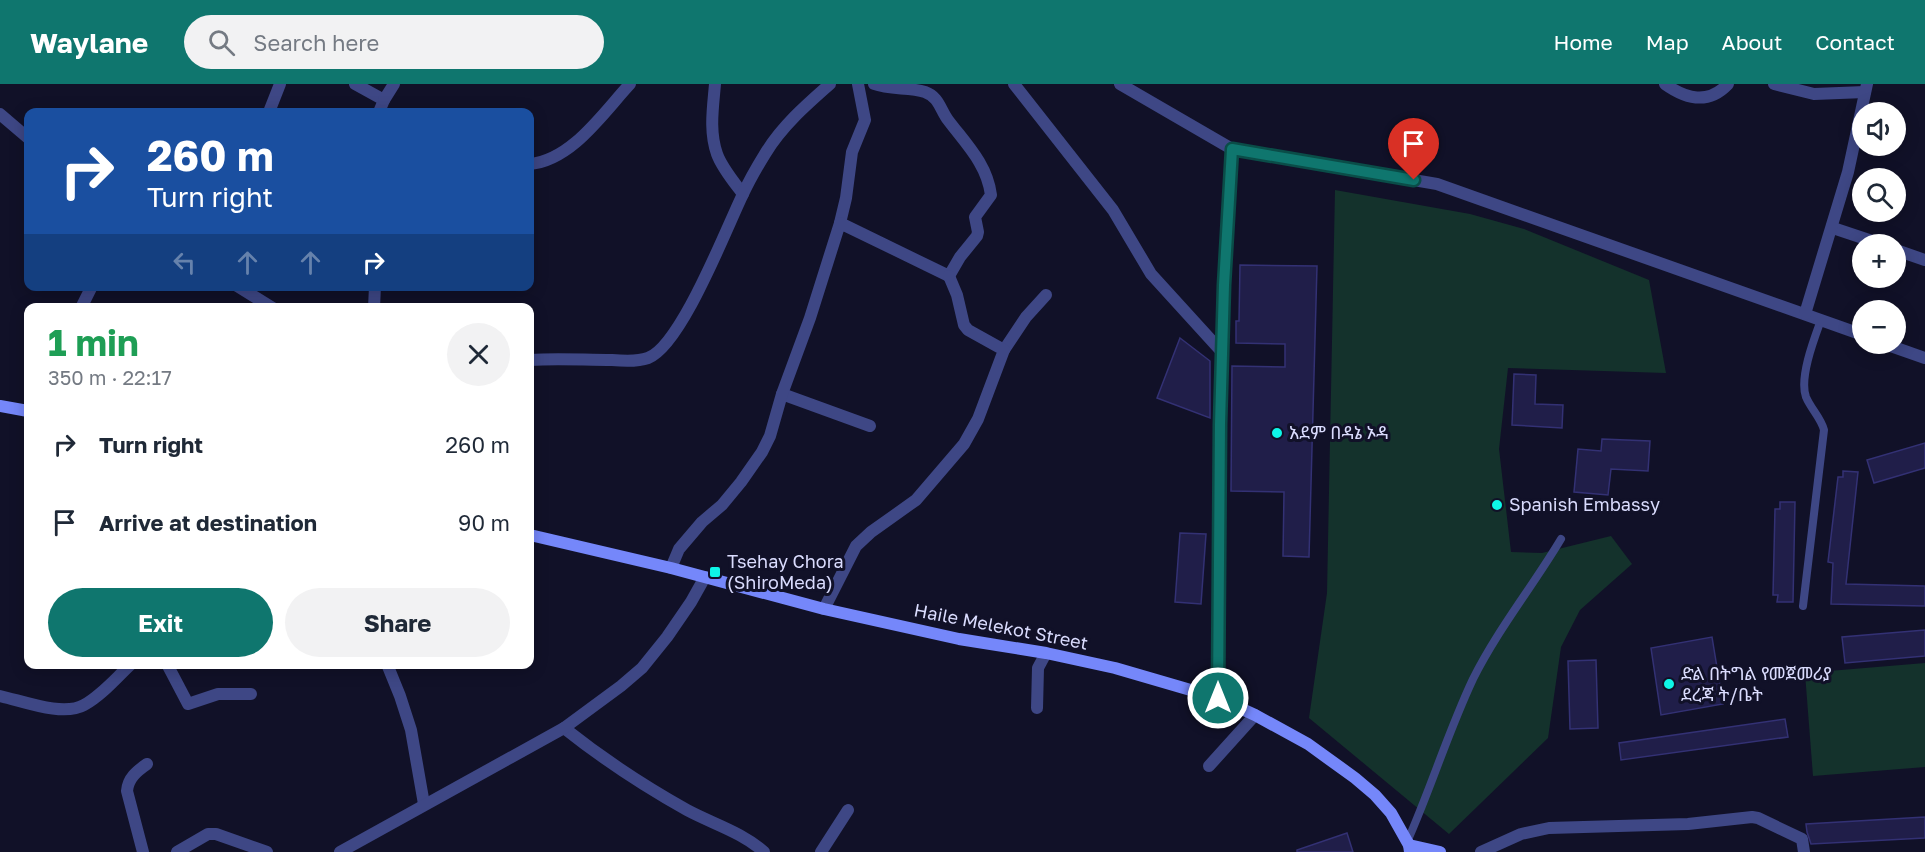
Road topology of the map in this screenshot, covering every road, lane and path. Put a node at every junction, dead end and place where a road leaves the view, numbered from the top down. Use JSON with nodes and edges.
{"nodes":[{"id":1,"x":280,"y":84,"type":"edge"},
{"id":2,"x":355,"y":84,"type":"edge"},
{"id":3,"x":394,"y":84,"type":"edge"},
{"id":4,"x":630,"y":84,"type":"edge"},
{"id":5,"x":715,"y":84,"type":"edge"},
{"id":6,"x":830,"y":84,"type":"edge"},
{"id":7,"x":858,"y":84,"type":"edge"},
{"id":8,"x":874,"y":84,"type":"edge"},
{"id":9,"x":1014,"y":84,"type":"edge"},
{"id":10,"x":1120,"y":84,"type":"edge"},
{"id":11,"x":1665,"y":84,"type":"edge"},
{"id":12,"x":1728,"y":84,"type":"edge"},
{"id":13,"x":1774,"y":84,"type":"edge"},
{"id":14,"x":1866,"y":88,"type":"edge"},
{"id":15,"x":384,"y":100,"type":"junction"},
{"id":16,"x":271,"y":108,"type":"edge"},
{"id":17,"x":381,"y":108,"type":"edge"},
{"id":18,"x":0,"y":114,"type":"edge"},
{"id":19,"x":24,"y":135,"type":"edge"},
{"id":20,"x":1232,"y":149,"type":"junction"},
{"id":21,"x":534,"y":164,"type":"edge"},
{"id":22,"x":743,"y":194,"type":"junction"},
{"id":23,"x":840,"y":223,"type":"junction"},
{"id":24,"x":1833,"y":228,"type":"junction"},
{"id":25,"x":1852,"y":234,"type":"edge"},
{"id":26,"x":1906,"y":253,"type":"edge"},
{"id":27,"x":1925,"y":260,"type":"edge"},
{"id":28,"x":949,"y":276,"type":"junction"},
{"id":29,"x":245,"y":291,"type":"edge"},
{"id":30,"x":1046,"y":295,"type":"dead end"},
{"id":31,"x":265,"y":303,"type":"edge"},
{"id":32,"x":1805,"y":314,"type":"junction"},
{"id":33,"x":1821,"y":320,"type":"junction"},
{"id":34,"x":1852,"y":331,"type":"edge"},
{"id":35,"x":1004,"y":350,"type":"junction"},
{"id":36,"x":1906,"y":351,"type":"edge"},
{"id":37,"x":1222,"y":352,"type":"junction"},
{"id":38,"x":1925,"y":358,"type":"edge"},
{"id":39,"x":534,"y":360,"type":"edge"},
{"id":40,"x":782,"y":394,"type":"junction"},
{"id":41,"x":0,"y":406,"type":"edge"},
{"id":42,"x":24,"y":410,"type":"edge"},
{"id":43,"x":870,"y":426,"type":"dead end"},
{"id":44,"x":534,"y":536,"type":"edge"},
{"id":45,"x":1562,"y":539,"type":"dead end"},
{"id":46,"x":671,"y":567,"type":"junction"},
{"id":47,"x":705,"y":577,"type":"junction"},
{"id":48,"x":1803,"y":606,"type":"dead end"},
{"id":49,"x":824,"y":609,"type":"junction"},
{"id":50,"x":1046,"y":653,"type":"junction"},
{"id":51,"x":126,"y":669,"type":"edge"},
{"id":52,"x":169,"y":669,"type":"edge"},
{"id":53,"x":389,"y":669,"type":"edge"},
{"id":54,"x":251,"y":694,"type":"dead end"},
{"id":55,"x":0,"y":696,"type":"edge"},
{"id":56,"x":1218,"y":698,"type":"junction"},
{"id":57,"x":1037,"y":708,"type":"dead end"},
{"id":58,"x":1255,"y":715,"type":"junction"},
{"id":59,"x":564,"y":728,"type":"junction"},
{"id":60,"x":147,"y":764,"type":"dead end"},
{"id":61,"x":1209,"y":766,"type":"dead end"},
{"id":62,"x":424,"y":804,"type":"junction"},
{"id":63,"x":848,"y":810,"type":"dead end"},
{"id":64,"x":1409,"y":846,"type":"edge"},
{"id":65,"x":143,"y":852,"type":"edge"},
{"id":66,"x":177,"y":852,"type":"edge"},
{"id":67,"x":267,"y":852,"type":"edge"},
{"id":68,"x":340,"y":852,"type":"edge"},
{"id":69,"x":764,"y":852,"type":"edge"},
{"id":70,"x":820,"y":852,"type":"edge"},
{"id":71,"x":1440,"y":852,"type":"edge"},
{"id":72,"x":1481,"y":852,"type":"edge"},
{"id":73,"x":1804,"y":852,"type":"edge"}],
"edges":[{"from":1,"to":16,"type":"street"},
{"from":2,"to":15,"type":"street"},
{"from":3,"to":15,"type":"street"},
{"from":4,"to":21,"type":"street"},
{"from":5,"to":22,"type":"street"},
{"from":6,"to":22,"type":"street"},
{"from":7,"to":23,"type":"street"},
{"from":8,"to":28,"type":"street"},
{"from":9,"to":37,"type":"street"},
{"from":10,"to":20,"type":"street"},
{"from":11,"to":12,"type":"street"},
{"from":13,"to":14,"type":"street"},
{"from":14,"to":24,"type":"street"},
{"from":15,"to":17,"type":"street"},
{"from":18,"to":19,"type":"street"},
{"from":20,"to":32,"type":"street"},
{"from":20,"to":37,"type":"street"},
{"from":22,"to":39,"type":"street"},
{"from":23,"to":28,"type":"street"},
{"from":23,"to":40,"type":"street"},
{"from":24,"to":25,"type":"street"},
{"from":24,"to":32,"type":"street"},
{"from":26,"to":27,"type":"street"},
{"from":28,"to":35,"type":"street"},
{"from":29,"to":31,"type":"street"},
{"from":30,"to":35,"type":"street"},
{"from":32,"to":33,"type":"street"},
{"from":33,"to":34,"type":"street"},
{"from":33,"to":48,"type":"lane"},
{"from":35,"to":49,"type":"street"},
{"from":36,"to":38,"type":"street"},
{"from":37,"to":56,"type":"street"},
{"from":40,"to":43,"type":"street"},
{"from":40,"to":46,"type":"street"},
{"from":41,"to":42,"type":"main road"},
{"from":44,"to":46,"type":"main road","name":"Haile Melekot Street"},
{"from":45,"to":64,"type":"lane"},
{"from":46,"to":47,"type":"main road","name":"Haile Melekot Street"},
{"from":47,"to":49,"type":"main road","name":"Haile Melekot Street"},
{"from":47,"to":59,"type":"street"},
{"from":49,"to":50,"type":"main road","name":"Haile Melekot Street"},
{"from":50,"to":56,"type":"main road","name":"Haile Melekot Street"},
{"from":50,"to":57,"type":"street"},
{"from":51,"to":55,"type":"street"},
{"from":52,"to":54,"type":"street"},
{"from":53,"to":62,"type":"street"},
{"from":56,"to":58,"type":"main road","name":"Haile Melekot Street"},
{"from":58,"to":61,"type":"street"},
{"from":58,"to":64,"type":"main road","name":"Haile Melekot Street"},
{"from":59,"to":62,"type":"street"},
{"from":59,"to":69,"type":"street"},
{"from":60,"to":65,"type":"street"},
{"from":62,"to":68,"type":"street"},
{"from":63,"to":70,"type":"street"},
{"from":64,"to":71,"type":"main road"},
{"from":66,"to":67,"type":"street"},
{"from":72,"to":73,"type":"street"}]}
